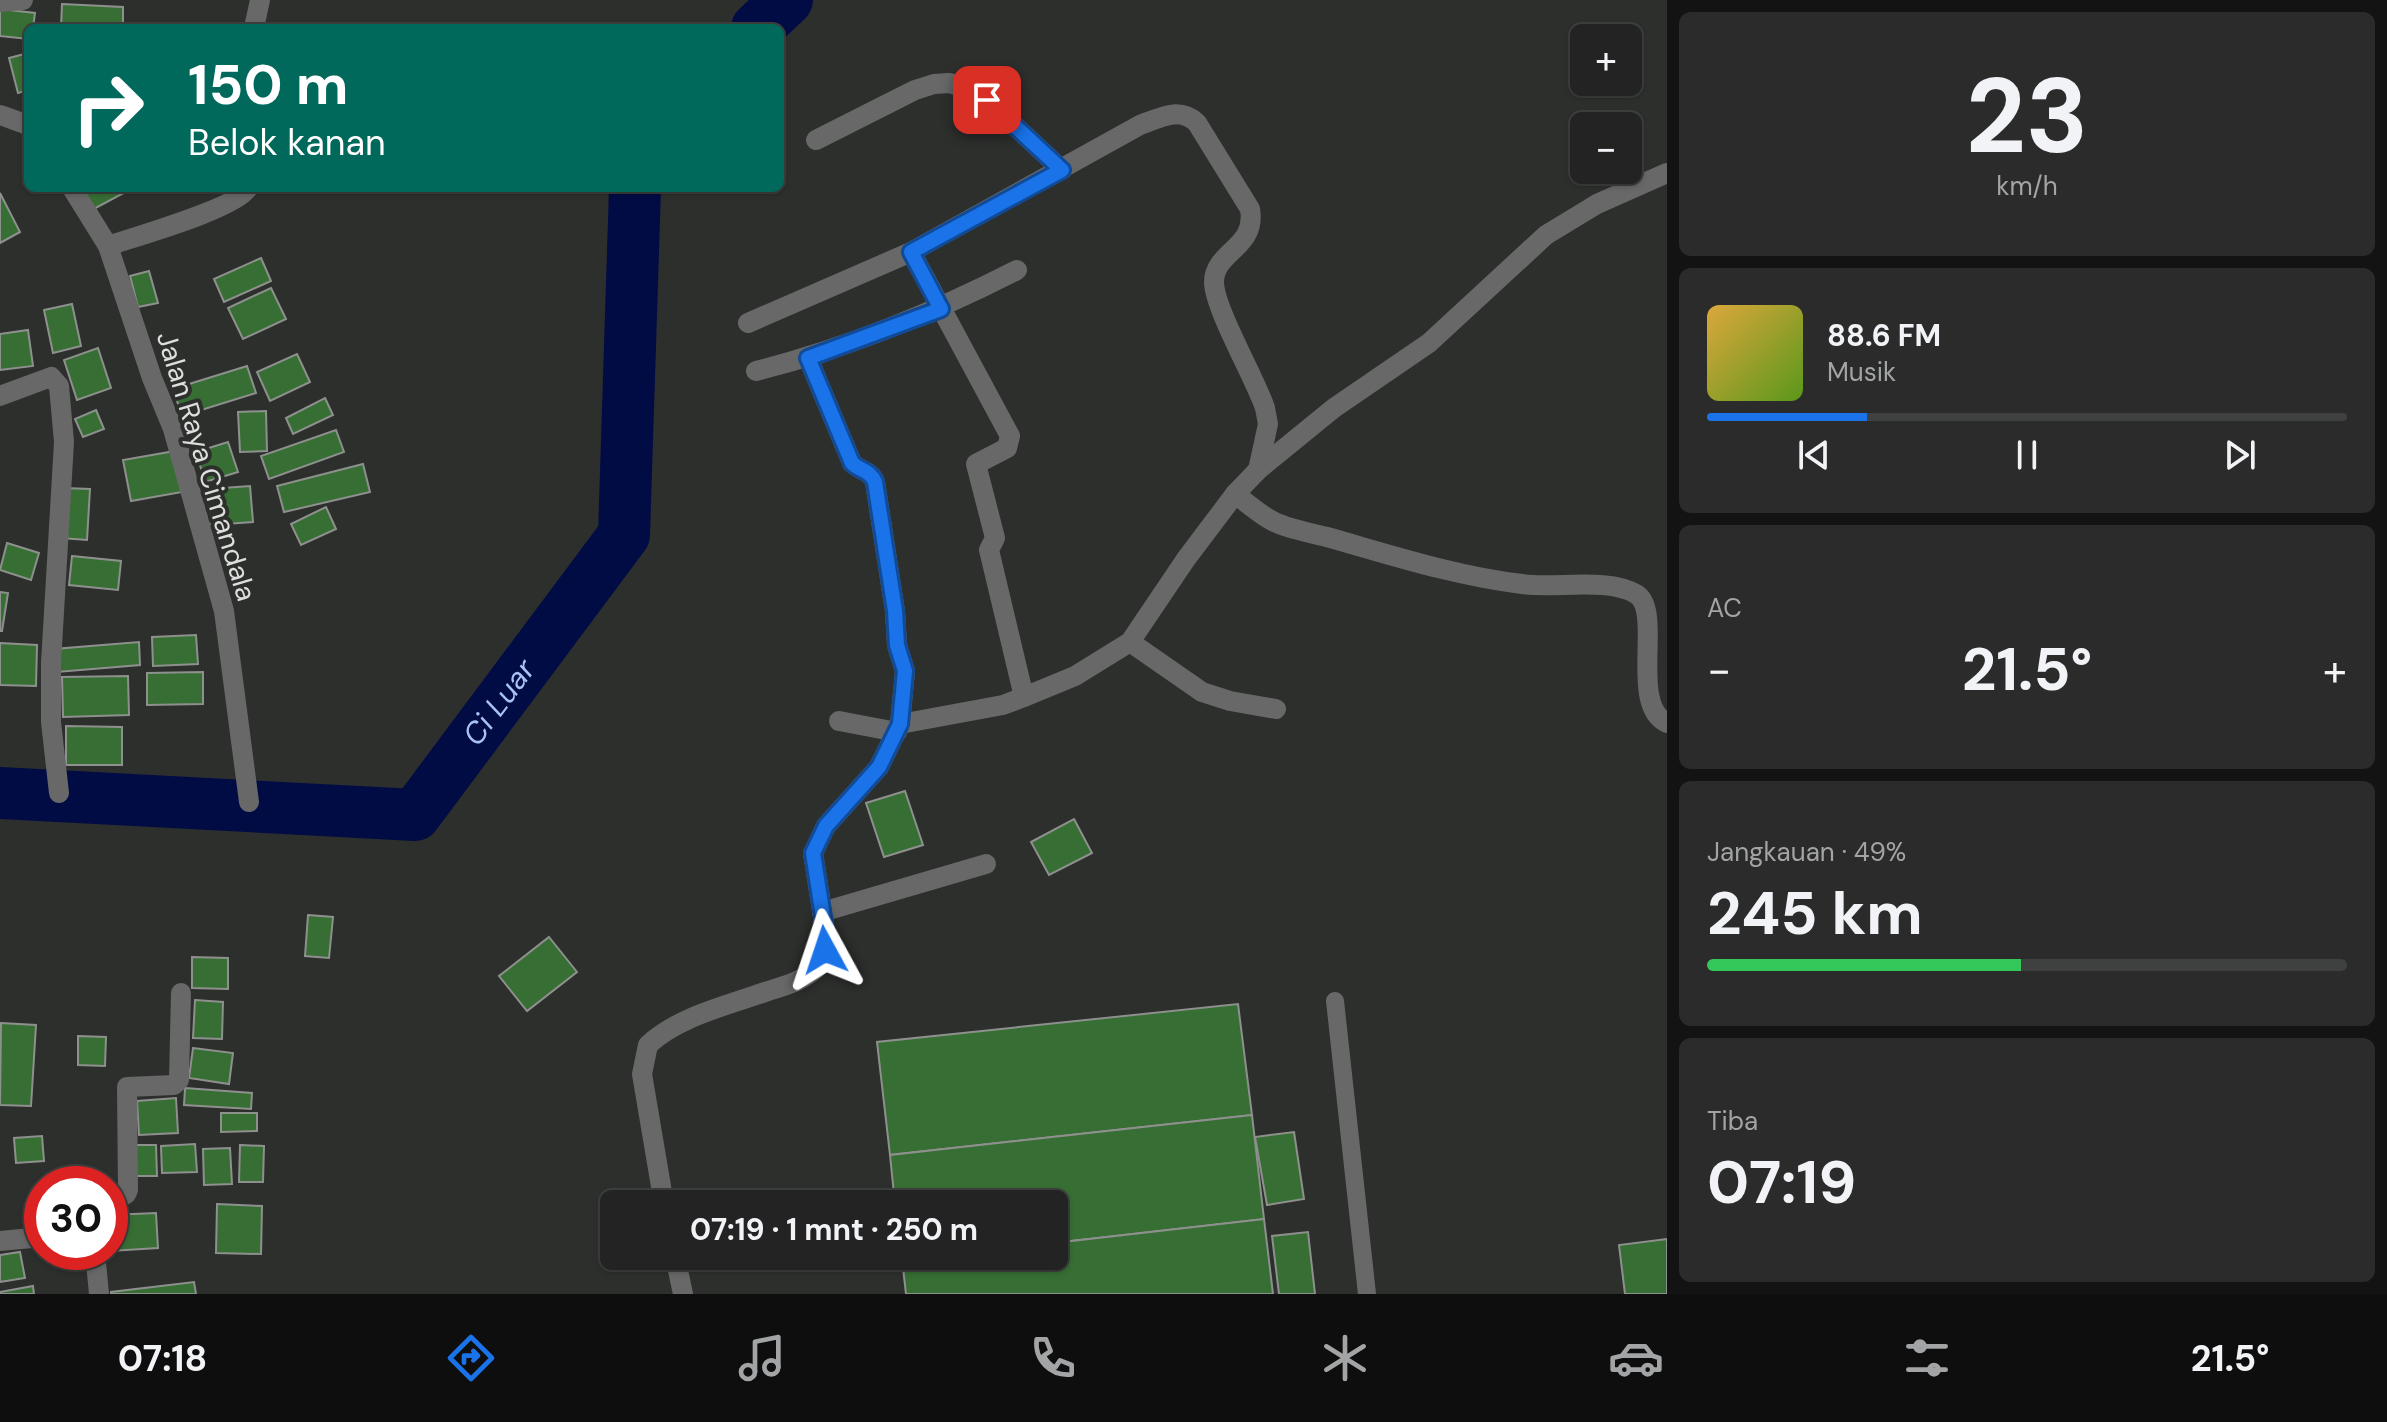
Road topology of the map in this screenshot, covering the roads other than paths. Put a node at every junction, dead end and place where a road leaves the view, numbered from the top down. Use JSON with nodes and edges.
{"nodes":[{"id":1,"x":23,"y":0,"type":"edge"},
{"id":2,"x":260,"y":0,"type":"edge"},
{"id":3,"x":0,"y":2,"type":"edge"},
{"id":4,"x":255,"y":24,"type":"edge"},
{"id":5,"x":0,"y":115,"type":"edge"},
{"id":6,"x":24,"y":124,"type":"edge"},
{"id":7,"x":816,"y":140,"type":"dead end"},
{"id":8,"x":1062,"y":170,"type":"junction"},
{"id":9,"x":1667,"y":173,"type":"edge"},
{"id":10,"x":74,"y":192,"type":"edge"},
{"id":11,"x":246,"y":192,"type":"edge"},
{"id":12,"x":108,"y":246,"type":"junction"},
{"id":13,"x":911,"y":252,"type":"junction"},
{"id":14,"x":1017,"y":270,"type":"dead end"},
{"id":15,"x":941,"y":309,"type":"junction"},
{"id":16,"x":748,"y":323,"type":"dead end"},
{"id":17,"x":808,"y":358,"type":"junction"},
{"id":18,"x":756,"y":371,"type":"dead end"},
{"id":19,"x":0,"y":396,"type":"edge"},
{"id":20,"x":1258,"y":470,"type":"junction"},
{"id":21,"x":1235,"y":494,"type":"junction"},
{"id":22,"x":1130,"y":642,"type":"junction"},
{"id":23,"x":1024,"y":697,"type":"junction"},
{"id":24,"x":1276,"y":709,"type":"dead end"},
{"id":25,"x":839,"y":721,"type":"dead end"},
{"id":26,"x":1667,"y":723,"type":"edge"},
{"id":27,"x":898,"y":728,"type":"junction"},
{"id":28,"x":59,"y":793,"type":"dead end"},
{"id":29,"x":249,"y":802,"type":"dead end"},
{"id":30,"x":986,"y":864,"type":"dead end"},
{"id":31,"x":822,"y":912,"type":"junction"},
{"id":32,"x":181,"y":993,"type":"dead end"},
{"id":33,"x":1335,"y":1001,"type":"dead end"},
{"id":34,"x":128,"y":1166,"type":"edge"},
{"id":35,"x":662,"y":1190,"type":"edge"},
{"id":36,"x":24,"y":1239,"type":"edge"},
{"id":37,"x":0,"y":1241,"type":"edge"},
{"id":38,"x":97,"y":1270,"type":"edge"},
{"id":39,"x":678,"y":1270,"type":"edge"},
{"id":40,"x":99,"y":1294,"type":"edge"},
{"id":41,"x":683,"y":1294,"type":"edge"},
{"id":42,"x":1367,"y":1294,"type":"edge"}],
"edges":[{"from":1,"to":3,"type":"street"},
{"from":2,"to":4,"type":"street"},
{"from":5,"to":6,"type":"street"},
{"from":7,"to":8,"type":"street"},
{"from":8,"to":13,"type":"street"},
{"from":8,"to":20,"type":"street"},
{"from":9,"to":20,"type":"street"},
{"from":10,"to":12,"type":"street","name":"Jalan Raya Cimandala"},
{"from":11,"to":12,"type":"street"},
{"from":12,"to":29,"type":"street","name":"Jalan Raya Cimandala"},
{"from":13,"to":15,"type":"street"},
{"from":13,"to":16,"type":"street"},
{"from":14,"to":15,"type":"street"},
{"from":15,"to":17,"type":"street"},
{"from":15,"to":23,"type":"street"},
{"from":17,"to":18,"type":"street"},
{"from":17,"to":27,"type":"street"},
{"from":19,"to":28,"type":"street"},
{"from":20,"to":21,"type":"street"},
{"from":21,"to":22,"type":"street"},
{"from":21,"to":26,"type":"street"},
{"from":22,"to":23,"type":"street"},
{"from":22,"to":24,"type":"street"},
{"from":23,"to":27,"type":"street"},
{"from":25,"to":27,"type":"street"},
{"from":27,"to":31,"type":"street"},
{"from":30,"to":31,"type":"street"},
{"from":31,"to":35,"type":"street"},
{"from":32,"to":34,"type":"street"},
{"from":33,"to":42,"type":"lane"},
{"from":36,"to":37,"type":"street"},
{"from":38,"to":40,"type":"street"},
{"from":39,"to":41,"type":"street"}]}
